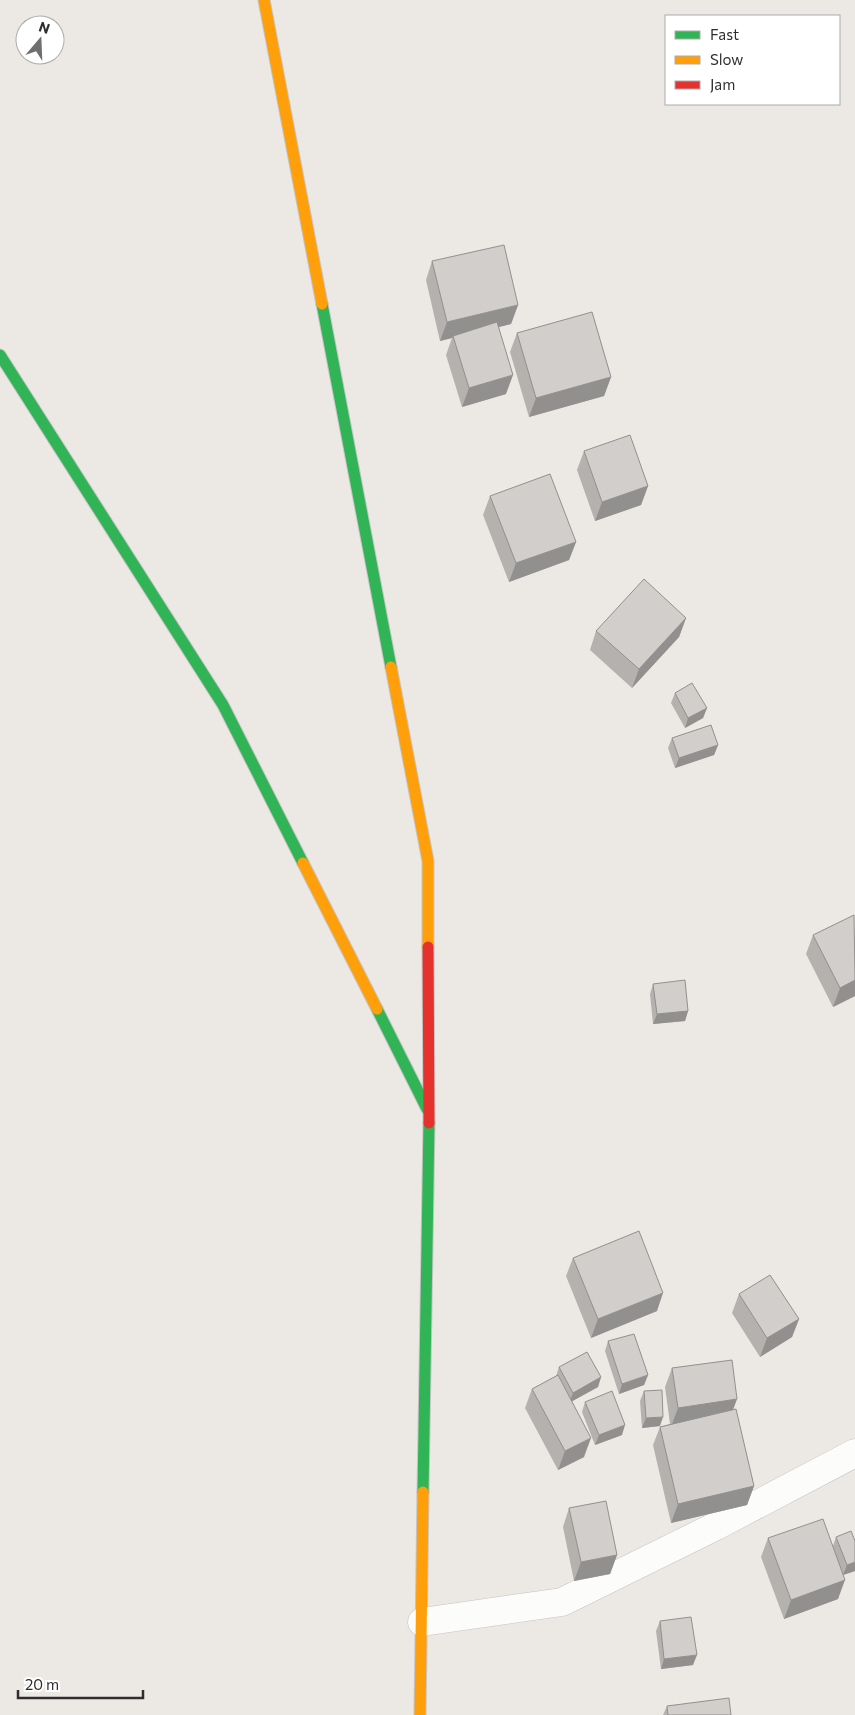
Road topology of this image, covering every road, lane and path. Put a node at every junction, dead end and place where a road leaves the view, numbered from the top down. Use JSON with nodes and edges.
{"nodes":[{"id":1,"x":264,"y":0,"type":"edge"},
{"id":2,"x":0,"y":355,"type":"edge"},
{"id":3,"x":428,"y":1113,"type":"junction"},
{"id":4,"x":855,"y":1452,"type":"edge"},
{"id":5,"x":422,"y":1622,"type":"junction"},
{"id":6,"x":420,"y":1715,"type":"edge"}],
"edges":[{"from":1,"to":3,"type":"main road"},
{"from":2,"to":3,"type":"main road"},
{"from":3,"to":5,"type":"main road"},
{"from":4,"to":5,"type":"street"},
{"from":5,"to":6,"type":"main road"}]}
